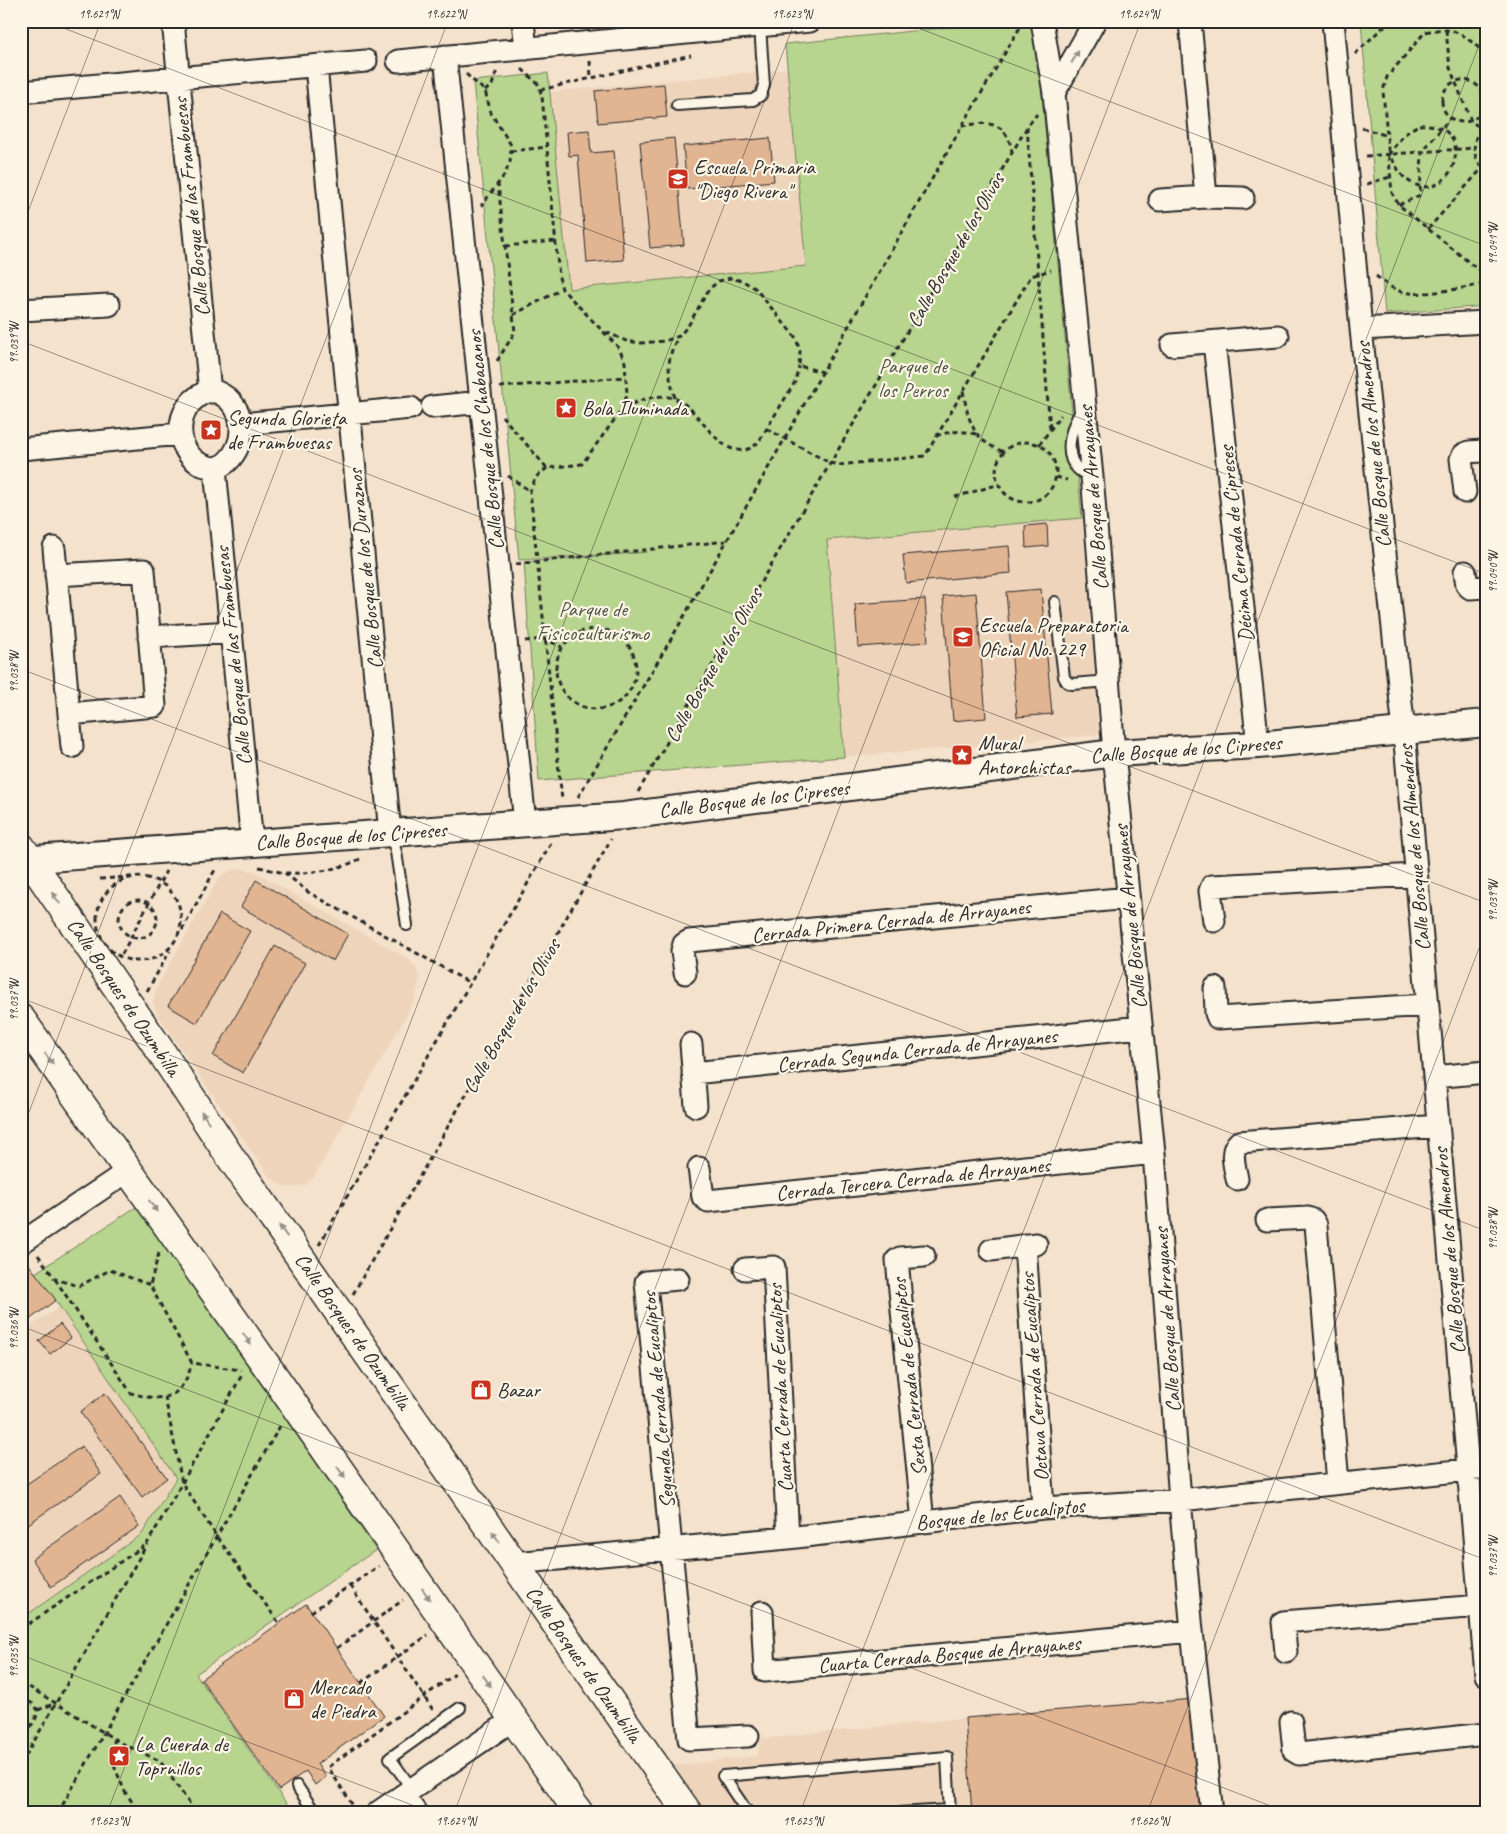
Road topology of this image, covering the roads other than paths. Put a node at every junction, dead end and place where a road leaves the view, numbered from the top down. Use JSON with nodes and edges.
{"nodes":[{"id":1,"x":173,"y":21,"type":"edge"},
{"id":2,"x":523,"y":21,"type":"edge"},
{"id":3,"x":810,"y":21,"type":"edge"},
{"id":4,"x":1042,"y":21,"type":"edge"},
{"id":5,"x":1095,"y":21,"type":"edge"},
{"id":6,"x":1190,"y":21,"type":"edge"},
{"id":7,"x":1333,"y":21,"type":"edge"},
{"id":8,"x":760,"y":26,"type":"junction"},
{"id":9,"x":526,"y":49,"type":"junction"},
{"id":10,"x":445,"y":56,"type":"junction"},
{"id":11,"x":398,"y":60,"type":"dead end"},
{"id":12,"x":366,"y":61,"type":"dead end"},
{"id":13,"x":316,"y":66,"type":"junction"},
{"id":14,"x":179,"y":78,"type":"junction"},
{"id":15,"x":21,"y":92,"type":"edge"},
{"id":16,"x":1054,"y":92,"type":"junction"},
{"id":17,"x":676,"y":105,"type":"dead end"},
{"id":18,"x":1206,"y":197,"type":"junction"},
{"id":19,"x":1243,"y":198,"type":"dead end"},
{"id":20,"x":1160,"y":200,"type":"dead end"},
{"id":21,"x":109,"y":305,"type":"dead end"},
{"id":22,"x":21,"y":310,"type":"edge"},
{"id":23,"x":1486,"y":322,"type":"edge"},
{"id":24,"x":1361,"y":329,"type":"junction"},
{"id":25,"x":1278,"y":336,"type":"dead end"},
{"id":26,"x":1214,"y":342,"type":"junction"},
{"id":27,"x":1172,"y":345,"type":"dead end"},
{"id":28,"x":210,"y":392,"type":"junction"},
{"id":29,"x":480,"y":395,"type":"junction"},
{"id":30,"x":432,"y":407,"type":"dead end"},
{"id":31,"x":411,"y":408,"type":"dead end"},
{"id":32,"x":350,"y":414,"type":"junction"},
{"id":33,"x":241,"y":424,"type":"junction"},
{"id":34,"x":180,"y":434,"type":"junction"},
{"id":35,"x":21,"y":449,"type":"edge"},
{"id":36,"x":1486,"y":451,"type":"edge"},
{"id":37,"x":215,"y":469,"type":"junction"},
{"id":38,"x":1465,"y":492,"type":"dead end"},
{"id":39,"x":54,"y":548,"type":"dead end"},
{"id":40,"x":1465,"y":572,"type":"dead end"},
{"id":41,"x":56,"y":575,"type":"junction"},
{"id":42,"x":1486,"y":587,"type":"edge"},
{"id":43,"x":1054,"y":602,"type":"dead end"},
{"id":44,"x":231,"y":632,"type":"junction"},
{"id":45,"x":149,"y":637,"type":"junction"},
{"id":46,"x":1109,"y":681,"type":"junction"},
{"id":47,"x":69,"y":714,"type":"junction"},
{"id":48,"x":1486,"y":723,"type":"edge"},
{"id":49,"x":1404,"y":731,"type":"junction"},
{"id":50,"x":1258,"y":745,"type":"junction"},
{"id":51,"x":72,"y":747,"type":"dead end"},
{"id":52,"x":1114,"y":753,"type":"junction"},
{"id":53,"x":524,"y":823,"type":"junction"},
{"id":54,"x":390,"y":833,"type":"junction"},
{"id":55,"x":240,"y":844,"type":"junction"},
{"id":56,"x":24,"y":855,"type":"edge"},
{"id":57,"x":1416,"y":875,"type":"junction"},
{"id":58,"x":1128,"y":898,"type":"junction"},
{"id":59,"x":1214,"y":920,"type":"dead end"},
{"id":60,"x":407,"y":925,"type":"dead end"},
{"id":61,"x":685,"y":973,"type":"dead end"},
{"id":62,"x":1215,"y":988,"type":"dead end"},
{"id":63,"x":1427,"y":1005,"type":"junction"},
{"id":64,"x":21,"y":1020,"type":"edge"},
{"id":65,"x":1141,"y":1027,"type":"junction"},
{"id":66,"x":691,"y":1044,"type":"dead end"},
{"id":67,"x":1486,"y":1072,"type":"edge"},
{"id":68,"x":693,"y":1073,"type":"junction"},
{"id":69,"x":1434,"y":1077,"type":"junction"},
{"id":70,"x":696,"y":1106,"type":"dead end"},
{"id":71,"x":1438,"y":1126,"type":"junction"},
{"id":72,"x":1154,"y":1153,"type":"junction"},
{"id":73,"x":699,"y":1168,"type":"dead end"},
{"id":74,"x":128,"y":1171,"type":"junction"},
{"id":75,"x":1237,"y":1179,"type":"dead end"},
{"id":76,"x":1267,"y":1220,"type":"dead end"},
{"id":77,"x":24,"y":1241,"type":"edge"},
{"id":78,"x":992,"y":1250,"type":"dead end"},
{"id":79,"x":924,"y":1256,"type":"dead end"},
{"id":80,"x":745,"y":1270,"type":"dead end"},
{"id":81,"x":678,"y":1279,"type":"dead end"},
{"id":82,"x":1477,"y":1469,"type":"edge"},
{"id":83,"x":1338,"y":1483,"type":"junction"},
{"id":84,"x":1180,"y":1500,"type":"junction"},
{"id":85,"x":1042,"y":1508,"type":"junction"},
{"id":86,"x":923,"y":1522,"type":"junction"},
{"id":87,"x":788,"y":1538,"type":"junction"},
{"id":88,"x":672,"y":1548,"type":"junction"},
{"id":89,"x":514,"y":1563,"type":"junction"},
{"id":90,"x":1480,"y":1606,"type":"junction"},
{"id":91,"x":762,"y":1612,"type":"dead end"},
{"id":92,"x":1192,"y":1631,"type":"junction"},
{"id":93,"x":1286,"y":1652,"type":"dead end"},
{"id":94,"x":1486,"y":1675,"type":"edge"},
{"id":95,"x":460,"y":1708,"type":"dead end"},
{"id":96,"x":514,"y":1719,"type":"junction"},
{"id":97,"x":1291,"y":1722,"type":"dead end"},
{"id":98,"x":1486,"y":1734,"type":"edge"},
{"id":99,"x":748,"y":1736,"type":"dead end"},
{"id":100,"x":297,"y":1786,"type":"dead end"},
{"id":101,"x":408,"y":1792,"type":"junction"},
{"id":102,"x":950,"y":1811,"type":"edge"},
{"id":103,"x":315,"y":1813,"type":"edge"},
{"id":104,"x":377,"y":1813,"type":"edge"},
{"id":105,"x":416,"y":1813,"type":"edge"},
{"id":106,"x":579,"y":1813,"type":"edge"},
{"id":107,"x":688,"y":1813,"type":"edge"},
{"id":108,"x":748,"y":1813,"type":"edge"},
{"id":109,"x":899,"y":1813,"type":"edge"},
{"id":110,"x":1212,"y":1813,"type":"edge"}],
"edges":[{"from":1,"to":14,"type":"street","name":"Calle Bosque de las Frambuesas"},
{"from":2,"to":9,"type":"street"},
{"from":3,"to":8,"type":"street"},
{"from":4,"to":16,"type":"street","name":"Calle Bosque de Arrayanes"},
{"from":16,"to":5,"type":"street","one_way":true},
{"from":6,"to":18,"type":"street"},
{"from":7,"to":24,"type":"street","name":"Calle Bosque de los Almendros"},
{"from":8,"to":9,"type":"street"},
{"from":8,"to":17,"type":"lane"},
{"from":9,"to":10,"type":"street"},
{"from":10,"to":11,"type":"street"},
{"from":10,"to":29,"type":"street","name":"Calle Bosque de los Chabacanos"},
{"from":12,"to":13,"type":"street"},
{"from":13,"to":14,"type":"street"},
{"from":13,"to":32,"type":"street","name":"Calle Bosque de los Duraznos"},
{"from":14,"to":15,"type":"street"},
{"from":14,"to":28,"type":"street","name":"Calle Bosque de las Frambuesas"},
{"from":16,"to":46,"type":"street","name":"Calle Bosque de Arrayanes"},
{"from":18,"to":19,"type":"street"},
{"from":18,"to":20,"type":"street"},
{"from":21,"to":22,"type":"street"},
{"from":23,"to":24,"type":"street"},
{"from":24,"to":49,"type":"street","name":"Calle Bosque de los Almendros"},
{"from":25,"to":26,"type":"street"},
{"from":26,"to":27,"type":"street"},
{"from":26,"to":50,"type":"street","name":"Décima Cerrada de Cipreses"},
{"from":28,"to":33,"type":"street"},
{"from":28,"to":34,"type":"street"},
{"from":29,"to":30,"type":"street"},
{"from":29,"to":53,"type":"street","name":"Calle Bosque de los Chabacanos"},
{"from":31,"to":32,"type":"street"},
{"from":32,"to":33,"type":"street"},
{"from":32,"to":54,"type":"street","name":"Calle Bosque de los Duraznos"},
{"from":33,"to":37,"type":"street"},
{"from":34,"to":35,"type":"street"},
{"from":34,"to":37,"type":"street"},
{"from":36,"to":38,"type":"street"},
{"from":37,"to":44,"type":"street","name":"Calle Bosque de las Frambuesas"},
{"from":39,"to":41,"type":"street"},
{"from":40,"to":42,"type":"street"},
{"from":41,"to":45,"type":"street"},
{"from":41,"to":47,"type":"street"},
{"from":43,"to":46,"type":"lane"},
{"from":44,"to":45,"type":"street"},
{"from":44,"to":55,"type":"street","name":"Calle Bosque de las Frambuesas"},
{"from":45,"to":47,"type":"street"},
{"from":46,"to":52,"type":"street","name":"Calle Bosque de Arrayanes"},
{"from":47,"to":51,"type":"street"},
{"from":48,"to":49,"type":"street","name":"Calle Bosque de los Cipreses"},
{"from":49,"to":50,"type":"street","name":"Calle Bosque de los Cipreses"},
{"from":49,"to":57,"type":"street","name":"Calle Bosque de los Almendros"},
{"from":50,"to":52,"type":"street","name":"Calle Bosque de los Cipreses"},
{"from":52,"to":53,"type":"street","name":"Calle Bosque de los Cipreses"},
{"from":52,"to":58,"type":"street","name":"Calle Bosque de Arrayanes"},
{"from":53,"to":54,"type":"street","name":"Calle Bosque de los Cipreses"},
{"from":54,"to":55,"type":"street","name":"Calle Bosque de los Cipreses"},
{"from":54,"to":60,"type":"lane"},
{"from":55,"to":56,"type":"street","name":"Calle Bosque de los Cipreses"},
{"from":89,"to":56,"type":"main road","name":"Calle Bosques de Ozumbilla","one_way":true},
{"from":57,"to":59,"type":"street"},
{"from":57,"to":63,"type":"street","name":"Calle Bosque de los Almendros"},
{"from":58,"to":61,"type":"street","name":"Cerrada Primera Cerrada de Arrayanes"},
{"from":58,"to":65,"type":"street","name":"Calle Bosque de Arrayanes"},
{"from":62,"to":63,"type":"street"},
{"from":63,"to":69,"type":"street","name":"Calle Bosque de los Almendros"},
{"from":64,"to":74,"type":"main road","one_way":true},
{"from":65,"to":68,"type":"street","name":"Cerrada Segunda Cerrada de Arrayanes"},
{"from":65,"to":72,"type":"street","name":"Calle Bosque de Arrayanes"},
{"from":66,"to":68,"type":"street"},
{"from":67,"to":69,"type":"street"},
{"from":68,"to":70,"type":"street"},
{"from":69,"to":71,"type":"street","name":"Calle Bosque de los Almendros"},
{"from":71,"to":75,"type":"street"},
{"from":71,"to":82,"type":"street","name":"Calle Bosque de los Almendros"},
{"from":72,"to":73,"type":"street","name":"Cerrada Tercera Cerrada de Arrayanes"},
{"from":72,"to":84,"type":"street","name":"Calle Bosque de Arrayanes"},
{"from":74,"to":77,"type":"street"},
{"from":74,"to":96,"type":"main road","one_way":true},
{"from":76,"to":83,"type":"street"},
{"from":78,"to":85,"type":"street","name":"Octava Cerrada de Eucaliptos"},
{"from":79,"to":86,"type":"street","name":"Sexta Cerrada de Eucaliptos"},
{"from":80,"to":87,"type":"street","name":"Cuarta Cerrada de Eucaliptos"},
{"from":81,"to":88,"type":"street","name":"Segunda Cerrada de Eucaliptos"},
{"from":82,"to":83,"type":"street","name":"Bosque de los Eucaliptos"},
{"from":82,"to":90,"type":"street","name":"Calle Bosque de los Almendros"},
{"from":83,"to":84,"type":"street","name":"Bosque de los Eucaliptos"},
{"from":84,"to":85,"type":"street","name":"Bosque de los Eucaliptos"},
{"from":84,"to":92,"type":"street","name":"Calle Bosque de Arrayanes"},
{"from":85,"to":86,"type":"street","name":"Bosque de los Eucaliptos"},
{"from":86,"to":87,"type":"street","name":"Bosque de los Eucaliptos"},
{"from":87,"to":88,"type":"street","name":"Bosque de los Eucaliptos"},
{"from":88,"to":89,"type":"street","name":"Bosque de los Eucaliptos"},
{"from":88,"to":99,"type":"street"},
{"from":89,"to":107,"type":"main road","name":"Calle Bosques de Ozumbilla"},
{"from":90,"to":93,"type":"street"},
{"from":90,"to":94,"type":"street","name":"Calle Bosque de los Almendros"},
{"from":91,"to":92,"type":"street","name":"Cuarta Cerrada Bosque de Arrayanes"},
{"from":92,"to":110,"type":"street","name":"Calle Bosque de Arrayanes"},
{"from":95,"to":101,"type":"lane"},
{"from":96,"to":101,"type":"street"},
{"from":96,"to":106,"type":"main road"},
{"from":97,"to":98,"type":"street"},
{"from":100,"to":103,"type":"lane"},
{"from":101,"to":104,"type":"street"},
{"from":101,"to":105,"type":"street"},
{"from":102,"to":108,"type":"lane"},
{"from":102,"to":109,"type":"lane"}]}
